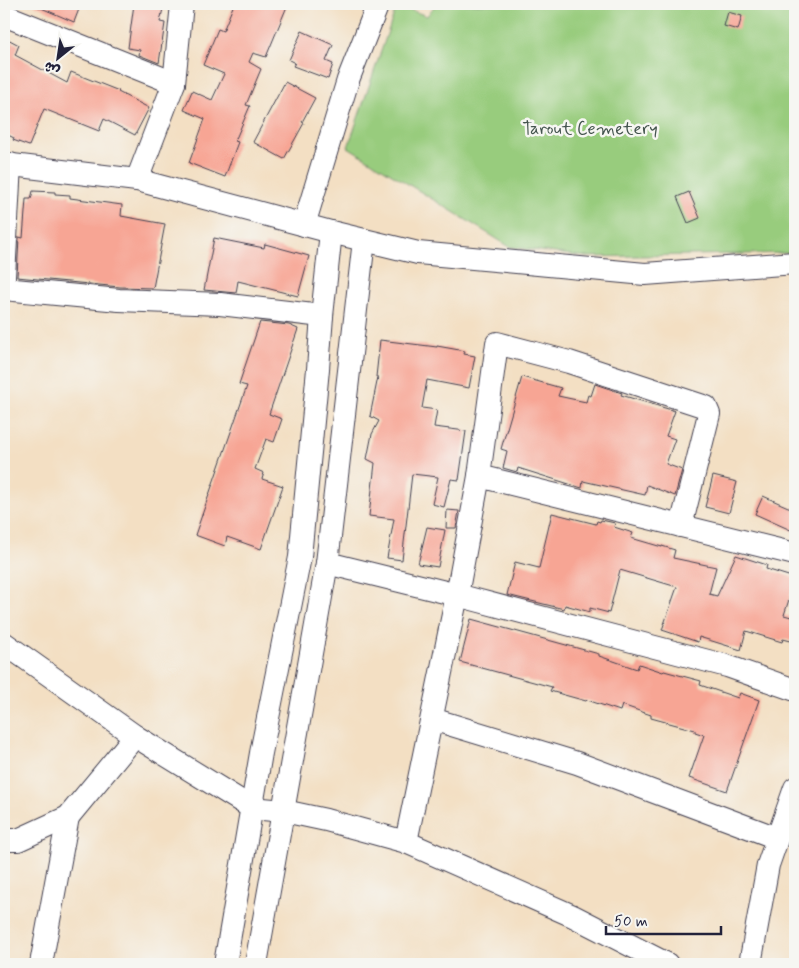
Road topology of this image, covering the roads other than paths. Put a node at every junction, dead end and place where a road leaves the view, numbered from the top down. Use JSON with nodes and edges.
{"nodes":[{"id":1,"x":182,"y":4,"type":"edge"},
{"id":2,"x":378,"y":4,"type":"edge"},
{"id":3,"x":4,"y":15,"type":"edge"},
{"id":4,"x":174,"y":83,"type":"junction"},
{"id":5,"x":7,"y":164,"type":"edge"},
{"id":6,"x":137,"y":180,"type":"junction"},
{"id":7,"x":304,"y":225,"type":"junction"},
{"id":8,"x":331,"y":232,"type":"junction"},
{"id":9,"x":364,"y":240,"type":"junction"},
{"id":10,"x":795,"y":264,"type":"edge"},
{"id":11,"x":4,"y":277,"type":"edge"},
{"id":12,"x":4,"y":289,"type":"edge"},
{"id":13,"x":322,"y":316,"type":"junction"},
{"id":14,"x":479,"y":476,"type":"junction"},
{"id":15,"x":681,"y":526,"type":"junction"},
{"id":16,"x":795,"y":554,"type":"edge"},
{"id":17,"x":327,"y":563,"type":"junction"},
{"id":18,"x":458,"y":595,"type":"junction"},
{"id":19,"x":4,"y":643,"type":"edge"},
{"id":20,"x":795,"y":690,"type":"edge"},
{"id":21,"x":432,"y":719,"type":"junction"},
{"id":22,"x":135,"y":736,"type":"junction"},
{"id":23,"x":795,"y":788,"type":"edge"},
{"id":24,"x":252,"y":808,"type":"junction"},
{"id":25,"x":284,"y":811,"type":"junction"},
{"id":26,"x":68,"y":817,"type":"junction"},
{"id":27,"x":778,"y":838,"type":"junction"},
{"id":28,"x":4,"y":840,"type":"edge"},
{"id":29,"x":406,"y":842,"type":"junction"},
{"id":30,"x":41,"y":964,"type":"edge"},
{"id":31,"x":225,"y":964,"type":"edge"},
{"id":32,"x":256,"y":964,"type":"edge"},
{"id":33,"x":667,"y":964,"type":"edge"},
{"id":34,"x":750,"y":964,"type":"edge"}],
"edges":[{"from":1,"to":4,"type":"street"},
{"from":2,"to":7,"type":"street"},
{"from":3,"to":4,"type":"street"},
{"from":4,"to":6,"type":"street"},
{"from":5,"to":6,"type":"street"},
{"from":5,"to":11,"type":"street"},
{"from":6,"to":7,"type":"street"},
{"from":7,"to":8,"type":"street"},
{"from":8,"to":9,"type":"street"},
{"from":8,"to":13,"type":"street"},
{"from":9,"to":10,"type":"street"},
{"from":9,"to":17,"type":"street"},
{"from":12,"to":13,"type":"street"},
{"from":13,"to":24,"type":"street"},
{"from":14,"to":15,"type":"street"},
{"from":14,"to":15,"type":"street"},
{"from":14,"to":18,"type":"street"},
{"from":15,"to":16,"type":"street"},
{"from":17,"to":18,"type":"street"},
{"from":17,"to":25,"type":"street"},
{"from":18,"to":20,"type":"street"},
{"from":18,"to":21,"type":"street"},
{"from":19,"to":22,"type":"street"},
{"from":21,"to":27,"type":"street"},
{"from":21,"to":29,"type":"street"},
{"from":22,"to":24,"type":"street"},
{"from":22,"to":26,"type":"street"},
{"from":23,"to":27,"type":"street"},
{"from":24,"to":25,"type":"street"},
{"from":24,"to":31,"type":"street"},
{"from":25,"to":29,"type":"street"},
{"from":25,"to":32,"type":"street"},
{"from":26,"to":28,"type":"street"},
{"from":26,"to":30,"type":"street"},
{"from":27,"to":34,"type":"street"},
{"from":29,"to":33,"type":"street"}]}
